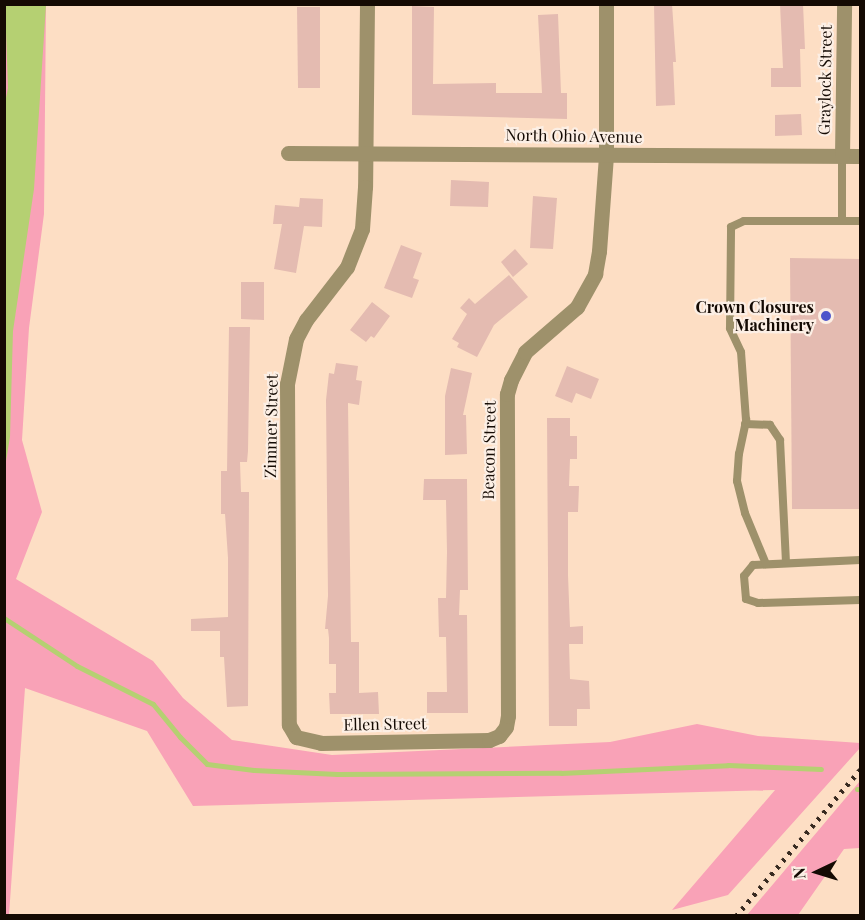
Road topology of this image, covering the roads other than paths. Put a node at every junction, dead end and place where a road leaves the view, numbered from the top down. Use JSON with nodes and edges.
{"nodes":[{"id":1,"x":367,"y":4,"type":"edge"},
{"id":2,"x":606,"y":4,"type":"edge"},
{"id":3,"x":844,"y":4,"type":"edge"},
{"id":4,"x":366,"y":152,"type":"junction"},
{"id":5,"x":288,"y":153,"type":"dead end"},
{"id":6,"x":606,"y":155,"type":"junction"},
{"id":7,"x":842,"y":156,"type":"junction"},
{"id":8,"x":861,"y":156,"type":"edge"},
{"id":9,"x":842,"y":221,"type":"junction"},
{"id":10,"x":861,"y":221,"type":"edge"},
{"id":11,"x":745,"y":424,"type":"junction"},
{"id":12,"x":861,"y":560,"type":"edge"},
{"id":13,"x":786,"y":563,"type":"junction"},
{"id":14,"x":766,"y":564,"type":"junction"},
{"id":15,"x":861,"y":600,"type":"edge"},
{"id":16,"x":289,"y":725,"type":"joint"},
{"id":17,"x":489,"y":741,"type":"joint"}],
"edges":[{"from":1,"to":4,"type":"street","name":"Zimmer Street"},
{"from":2,"to":6,"type":"street","name":"Beacon Street"},
{"from":3,"to":7,"type":"street","name":"Graylock Street"},
{"from":4,"to":5,"type":"street","name":"North Ohio Avenue"},
{"from":4,"to":6,"type":"street","name":"North Ohio Avenue"},
{"from":4,"to":16,"type":"street","name":"Zimmer Street"},
{"from":6,"to":7,"type":"street","name":"North Ohio Avenue"},
{"from":6,"to":17,"type":"street","name":"Beacon Street"},
{"from":7,"to":8,"type":"street","name":"North Ohio Avenue"},
{"from":7,"to":9,"type":"lane"},
{"from":9,"to":10,"type":"lane"},
{"from":9,"to":11,"type":"lane"},
{"from":11,"to":13,"type":"lane"},
{"from":11,"to":14,"type":"lane"},
{"from":12,"to":13,"type":"lane"},
{"from":13,"to":14,"type":"lane"},
{"from":14,"to":15,"type":"lane"},
{"from":16,"to":17,"type":"street","name":"Ellen Street"}]}
